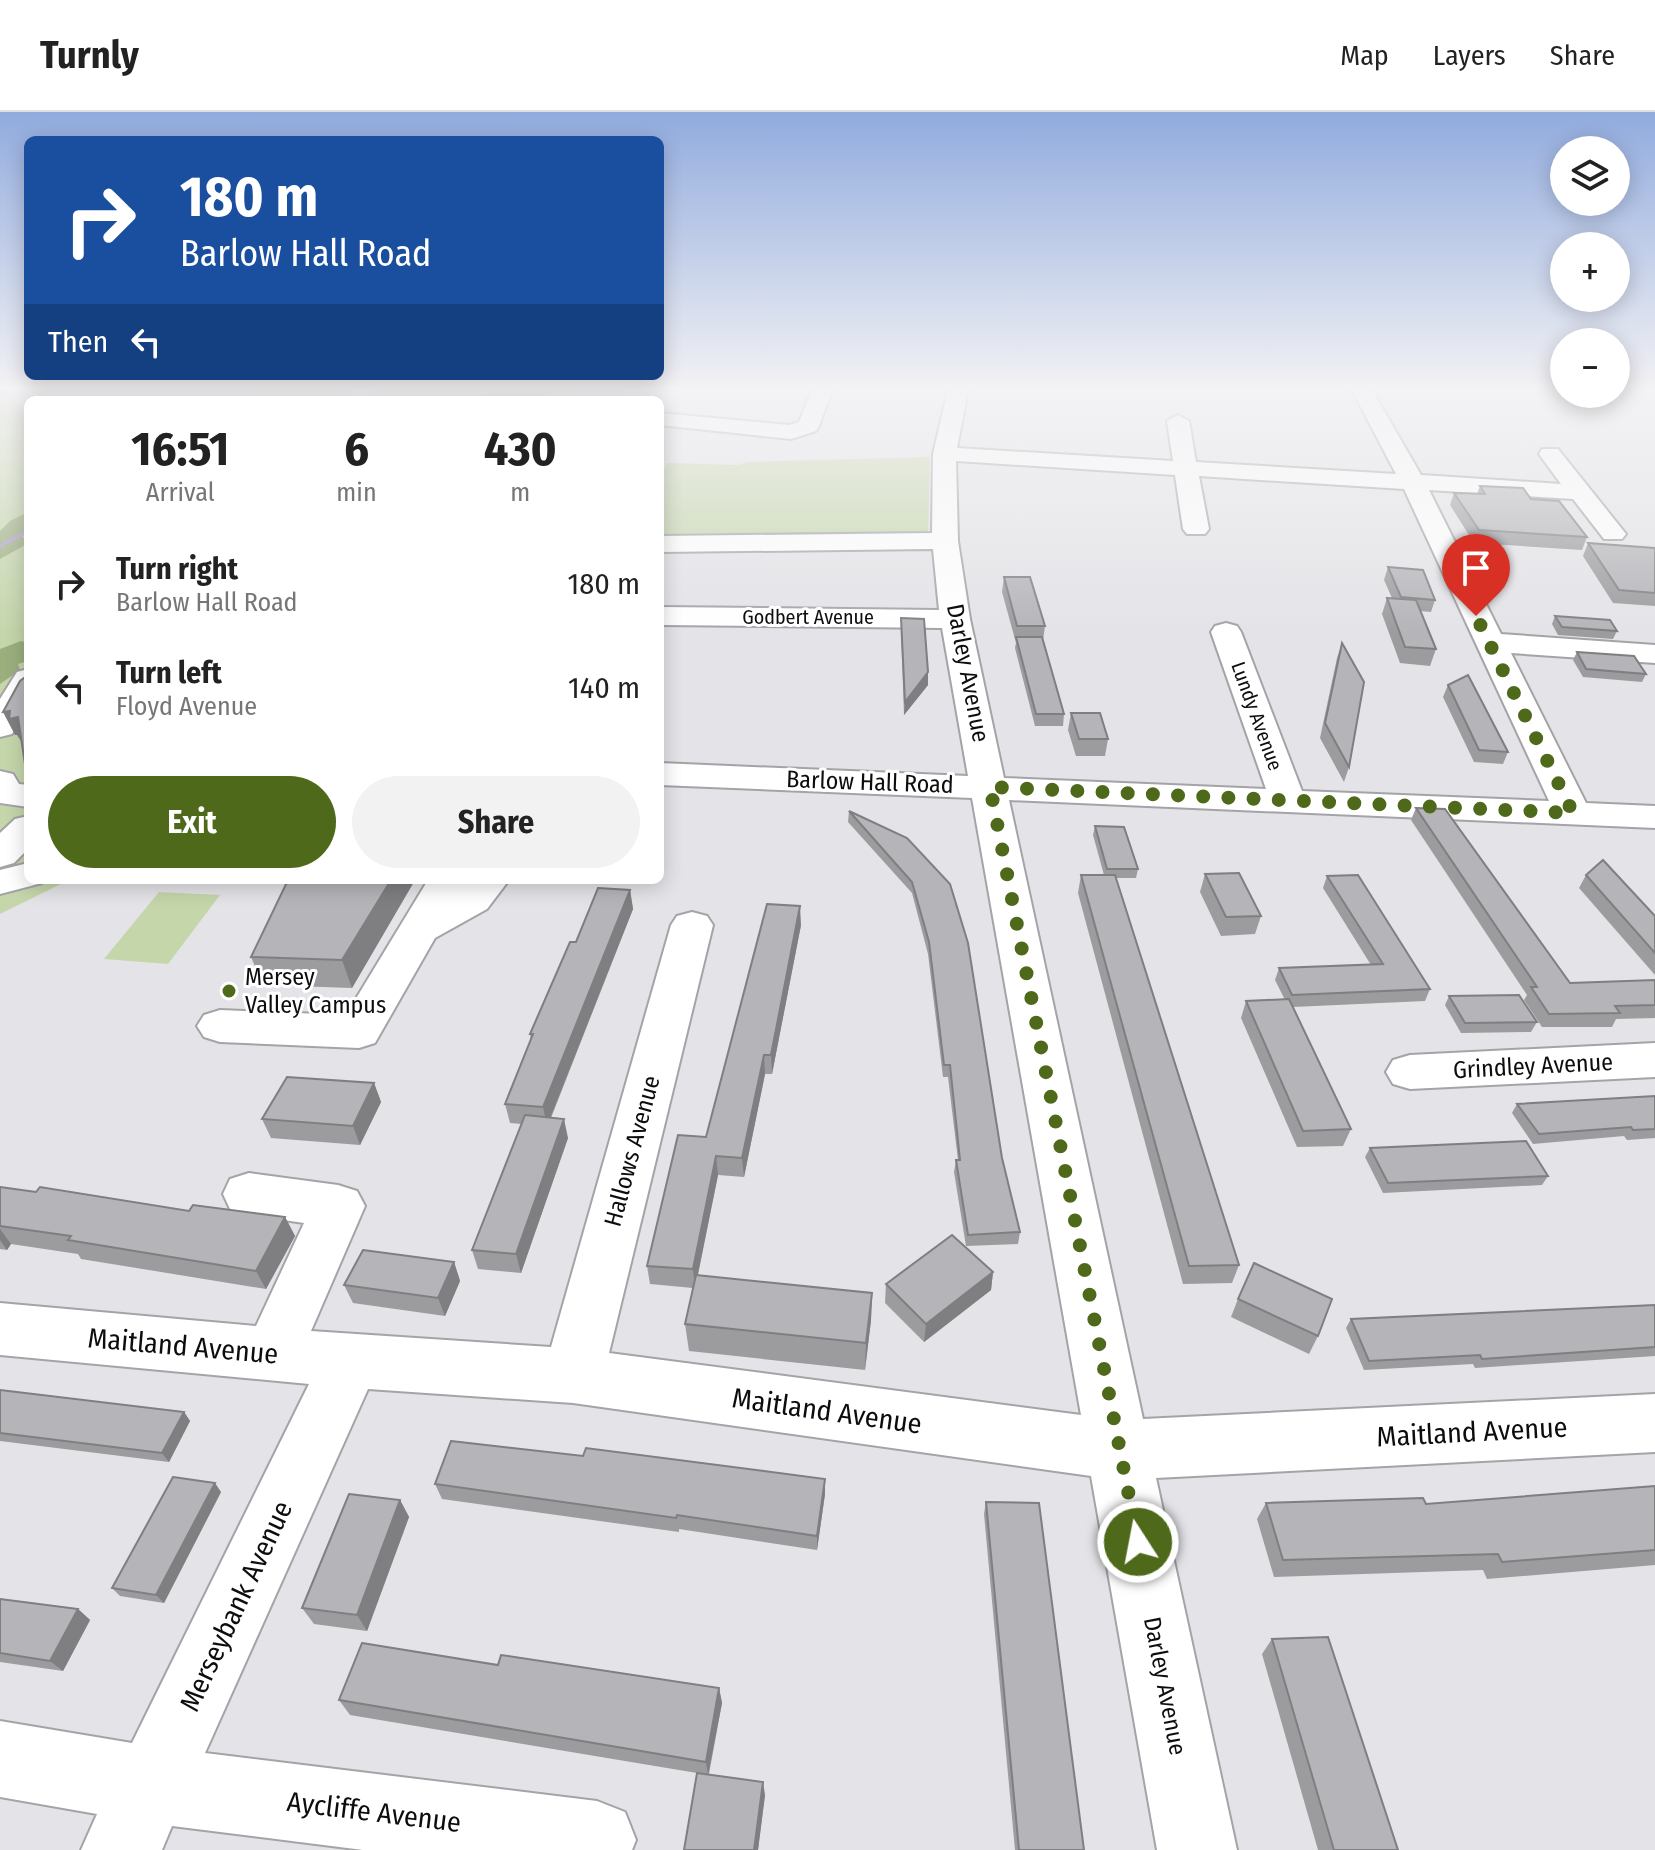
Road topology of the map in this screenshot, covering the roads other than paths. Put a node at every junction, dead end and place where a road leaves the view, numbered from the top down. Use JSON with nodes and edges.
{"nodes":[{"id":1,"x":944,"y":471,"type":"edge"},
{"id":2,"x":1188,"y":471,"type":"edge"},
{"id":3,"x":1235,"y":471,"type":"edge"},
{"id":4,"x":1406,"y":471,"type":"edge"},
{"id":5,"x":1563,"y":471,"type":"edge"},
{"id":6,"x":1413,"y":483,"type":"junction"},
{"id":7,"x":1578,"y":492,"type":"junction"},
{"id":8,"x":1196,"y":529,"type":"dead end"},
{"id":9,"x":1613,"y":534,"type":"dead end"},
{"id":10,"x":945,"y":541,"type":"junction"},
{"id":11,"x":664,"y":544,"type":"edge"},
{"id":12,"x":664,"y":616,"type":"edge"},
{"id":13,"x":955,"y":619,"type":"junction"},
{"id":14,"x":1226,"y":632,"type":"dead end"},
{"id":15,"x":1488,"y":642,"type":"junction"},
{"id":16,"x":1655,"y":654,"type":"edge"},
{"id":17,"x":24,"y":686,"type":"edge"},
{"id":18,"x":0,"y":727,"type":"edge"},
{"id":19,"x":664,"y":774,"type":"edge"},
{"id":20,"x":0,"y":782,"type":"edge"},
{"id":21,"x":990,"y":787,"type":"junction"},
{"id":22,"x":24,"y":796,"type":"edge"},
{"id":23,"x":1288,"y":801,"type":"junction"},
{"id":24,"x":1573,"y":813,"type":"junction"},
{"id":25,"x":1655,"y":817,"type":"edge"},
{"id":26,"x":24,"y":831,"type":"edge"},
{"id":27,"x":0,"y":855,"type":"edge"},
{"id":28,"x":24,"y":876,"type":"edge"},
{"id":29,"x":0,"y":882,"type":"edge"},
{"id":30,"x":446,"y":884,"type":"edge"},
{"id":31,"x":486,"y":884,"type":"edge"},
{"id":32,"x":692,"y":925,"type":"dead end"},
{"id":33,"x":421,"y":928,"type":"junction"},
{"id":34,"x":220,"y":1026,"type":"dead end"},
{"id":35,"x":1655,"y":1060,"type":"edge"},
{"id":36,"x":1410,"y":1072,"type":"dead end"},
{"id":37,"x":249,"y":1194,"type":"dead end"},
{"id":38,"x":0,"y":1329,"type":"edge"},
{"id":39,"x":272,"y":1354,"type":"junction"},
{"id":40,"x":351,"y":1361,"type":"junction"},
{"id":41,"x":573,"y":1376,"type":"junction"},
{"id":42,"x":1655,"y":1423,"type":"edge"},
{"id":43,"x":1120,"y":1450,"type":"junction"},
{"id":44,"x":0,"y":1759,"type":"edge"},
{"id":45,"x":136,"y":1817,"type":"edge"},
{"id":46,"x":597,"y":1840,"type":"dead end"},
{"id":47,"x":1197,"y":1850,"type":"edge"}],
"edges":[{"from":1,"to":10,"type":"street","name":"Darley Avenue"},
{"from":2,"to":8,"type":"street"},
{"from":3,"to":6,"type":"street"},
{"from":4,"to":6,"type":"street"},
{"from":5,"to":7,"type":"street"},
{"from":6,"to":7,"type":"street"},
{"from":6,"to":15,"type":"street"},
{"from":7,"to":9,"type":"street"},
{"from":10,"to":11,"type":"street"},
{"from":10,"to":13,"type":"street","name":"Darley Avenue"},
{"from":12,"to":13,"type":"street","name":"Godbert Avenue"},
{"from":13,"to":21,"type":"street","name":"Darley Avenue"},
{"from":14,"to":23,"type":"street","name":"Lundy Avenue"},
{"from":15,"to":16,"type":"street"},
{"from":15,"to":24,"type":"street"},
{"from":17,"to":18,"type":"street"},
{"from":19,"to":21,"type":"street","name":"Barlow Hall Road"},
{"from":20,"to":22,"type":"street"},
{"from":21,"to":23,"type":"street","name":"Barlow Hall Road"},
{"from":21,"to":43,"type":"street","name":"Darley Avenue"},
{"from":23,"to":24,"type":"street","name":"Barlow Hall Road"},
{"from":24,"to":25,"type":"street","name":"Barlow Hall Road"},
{"from":26,"to":27,"type":"street"},
{"from":28,"to":29,"type":"street"},
{"from":30,"to":33,"type":"street"},
{"from":31,"to":33,"type":"street"},
{"from":32,"to":41,"type":"street","name":"Hallows Avenue"},
{"from":33,"to":34,"type":"street"},
{"from":35,"to":36,"type":"street","name":"Grindley Avenue"},
{"from":37,"to":39,"type":"street"},
{"from":38,"to":39,"type":"street","name":"Maitland Avenue"},
{"from":39,"to":40,"type":"street","name":"Maitland Avenue"},
{"from":40,"to":41,"type":"street","name":"Maitland Avenue"},
{"from":40,"to":45,"type":"street","name":"Merseybank Avenue"},
{"from":41,"to":43,"type":"street","name":"Maitland Avenue"},
{"from":42,"to":43,"type":"street","name":"Maitland Avenue"},
{"from":43,"to":47,"type":"street","name":"Darley Avenue"},
{"from":44,"to":45,"type":"street","name":"Aycliffe Avenue"},
{"from":45,"to":46,"type":"street","name":"Aycliffe Avenue"}]}
